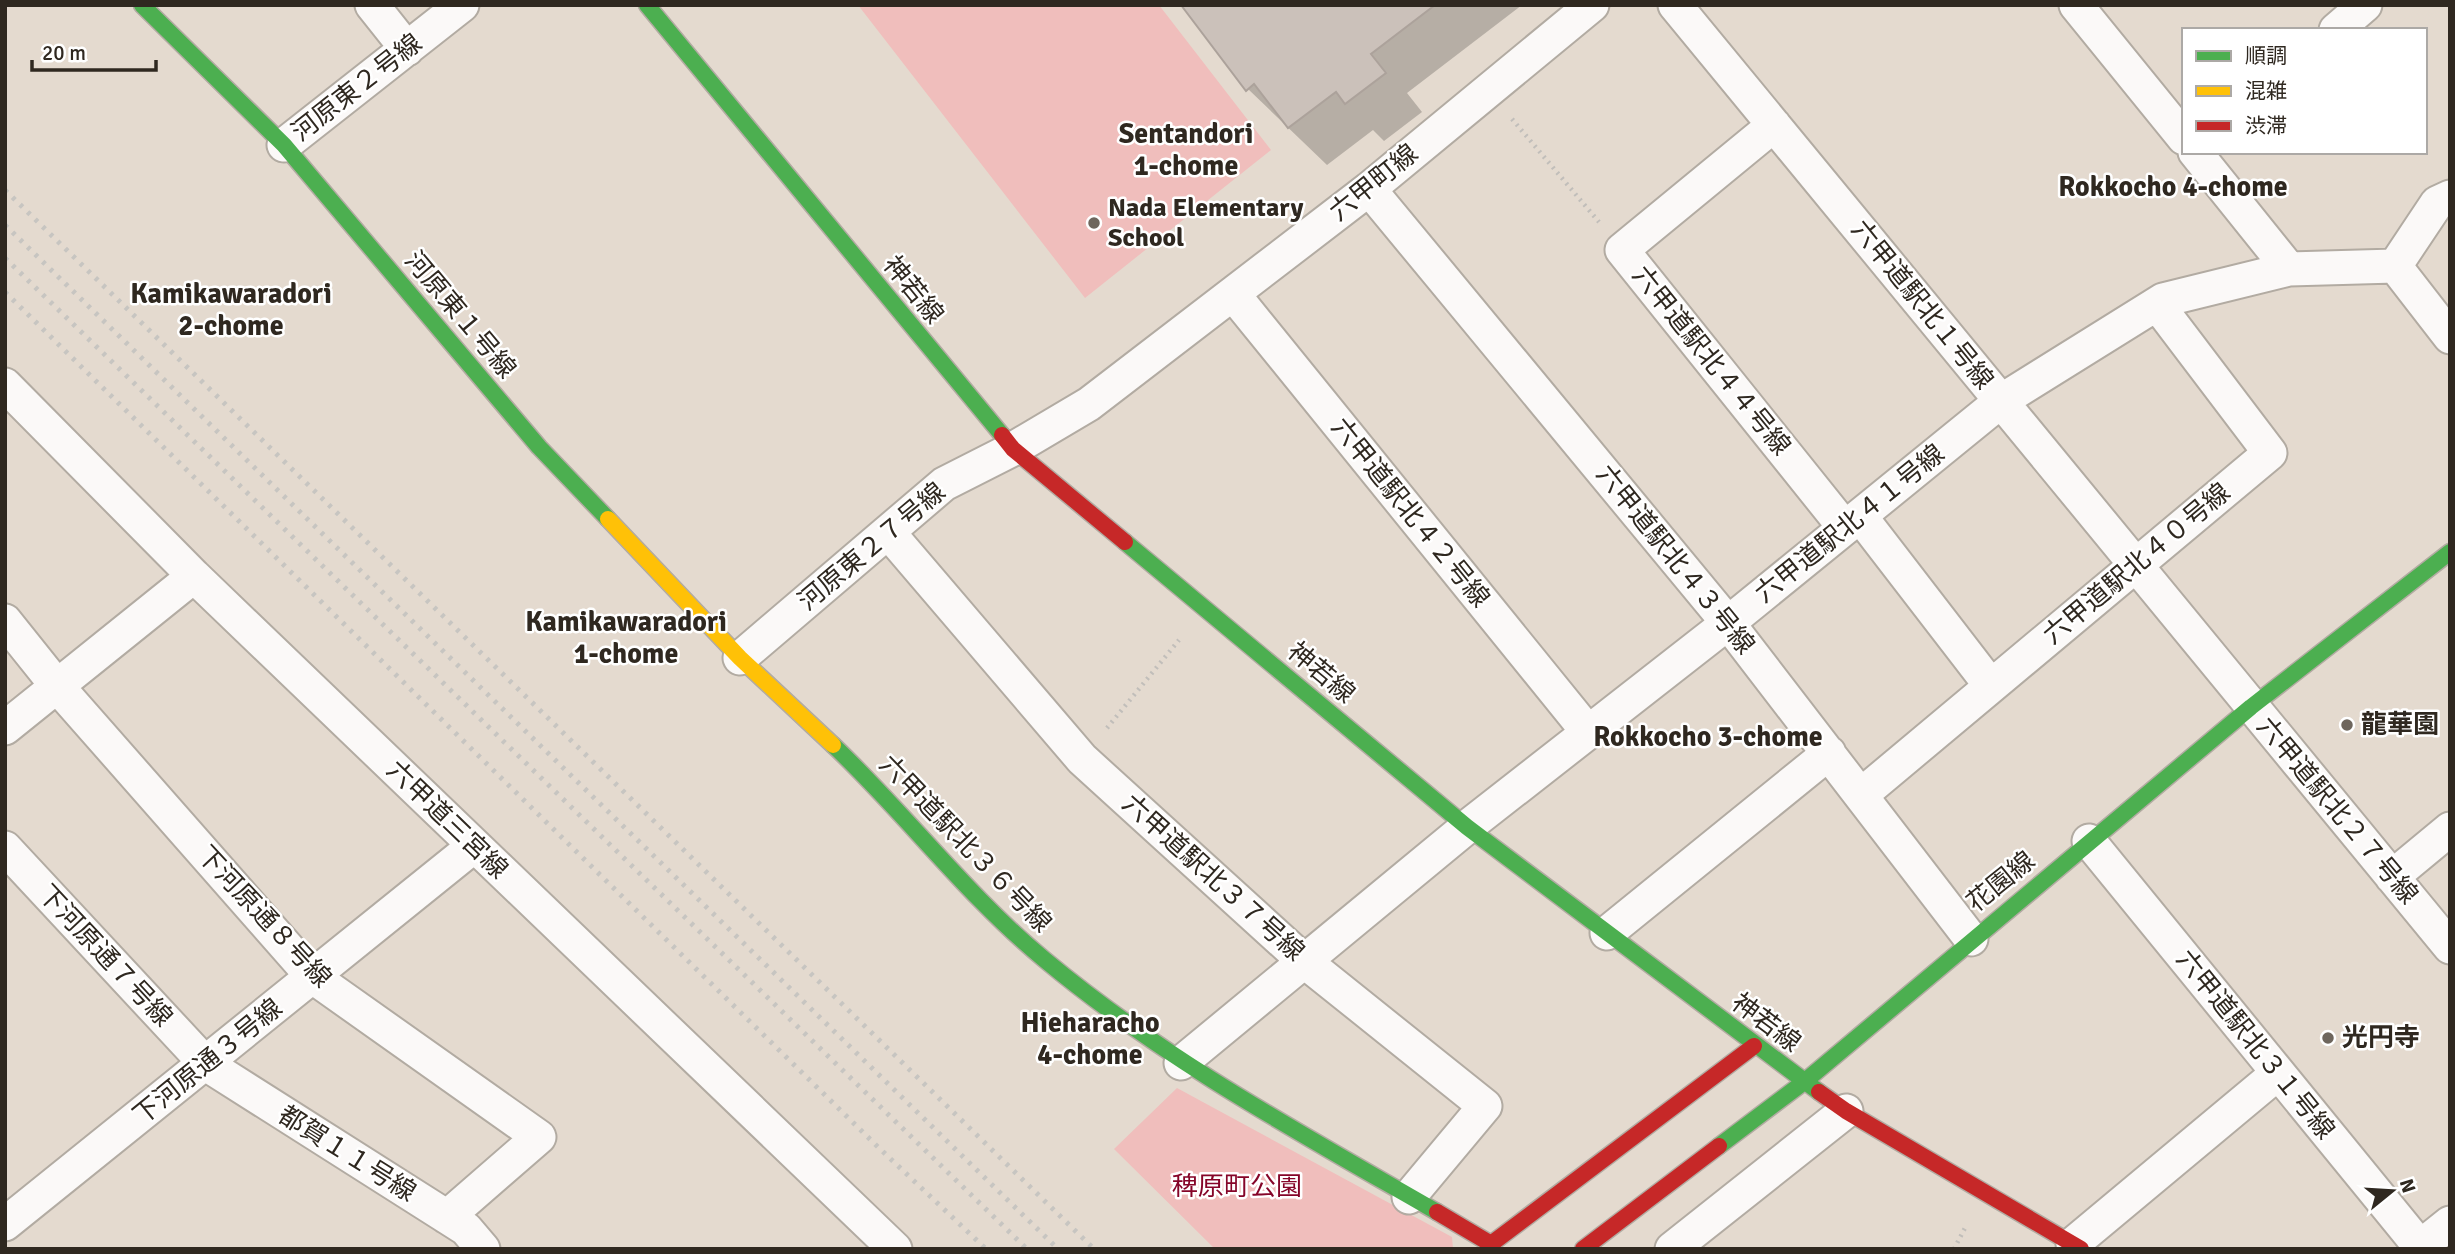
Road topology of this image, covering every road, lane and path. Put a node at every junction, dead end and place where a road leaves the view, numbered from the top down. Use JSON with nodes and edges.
{"nodes":[{"id":1,"x":142,"y":5,"type":"edge"},
{"id":2,"x":372,"y":5,"type":"edge"},
{"id":3,"x":462,"y":5,"type":"edge"},
{"id":4,"x":647,"y":5,"type":"edge"},
{"id":5,"x":1592,"y":5,"type":"edge"},
{"id":6,"x":1675,"y":5,"type":"edge"},
{"id":7,"x":2076,"y":5,"type":"edge"},
{"id":8,"x":407,"y":49,"type":"junction"},
{"id":9,"x":1489,"y":90,"type":"junction"},
{"id":10,"x":1774,"y":125,"type":"junction"},
{"id":11,"x":2182,"y":136,"type":"edge"},
{"id":12,"x":284,"y":145,"type":"junction"},
{"id":13,"x":2197,"y":154,"type":"edge"},
{"id":14,"x":1369,"y":189,"type":"junction"},
{"id":15,"x":2450,"y":197,"type":"edge"},
{"id":16,"x":1622,"y":250,"type":"junction"},
{"id":17,"x":2395,"y":266,"type":"junction"},
{"id":18,"x":2289,"y":269,"type":"junction"},
{"id":19,"x":1233,"y":294,"type":"junction"},
{"id":20,"x":2157,"y":304,"type":"junction"},
{"id":21,"x":2450,"y":337,"type":"edge"},
{"id":22,"x":5,"y":385,"type":"edge"},
{"id":23,"x":2001,"y":401,"type":"junction"},
{"id":24,"x":1013,"y":449,"type":"junction"},
{"id":25,"x":1853,"y":522,"type":"junction"},
{"id":26,"x":888,"y":532,"type":"junction"},
{"id":27,"x":2450,"y":552,"type":"edge"},
{"id":28,"x":2135,"y":566,"type":"junction"},
{"id":29,"x":194,"y":576,"type":"junction"},
{"id":30,"x":1205,"y":608,"type":"junction"},
{"id":31,"x":5,"y":621,"type":"edge"},
{"id":32,"x":1728,"y":623,"type":"junction"},
{"id":33,"x":740,"y":658,"type":"junction"},
{"id":34,"x":57,"y":686,"type":"junction"},
{"id":35,"x":1991,"y":687,"type":"junction"},
{"id":36,"x":2251,"y":707,"type":"junction"},
{"id":37,"x":5,"y":728,"type":"edge"},
{"id":38,"x":1588,"y":732,"type":"junction"},
{"id":39,"x":1829,"y":753,"type":"junction"},
{"id":40,"x":1082,"y":759,"type":"junction"},
{"id":41,"x":1861,"y":795,"type":"junction"},
{"id":42,"x":1467,"y":827,"type":"junction"},
{"id":43,"x":2450,"y":829,"type":"edge"},
{"id":44,"x":2089,"y":842,"type":"junction"},
{"id":45,"x":474,"y":846,"type":"junction"},
{"id":46,"x":5,"y":848,"type":"edge"},
{"id":47,"x":2392,"y":877,"type":"junction"},
{"id":48,"x":1607,"y":933,"type":"junction"},
{"id":49,"x":1971,"y":939,"type":"junction"},
{"id":50,"x":2450,"y":947,"type":"edge"},
{"id":51,"x":1304,"y":961,"type":"junction"},
{"id":52,"x":313,"y":977,"type":"junction"},
{"id":53,"x":1754,"y":1046,"type":"junction"},
{"id":54,"x":1181,"y":1063,"type":"junction"},
{"id":55,"x":206,"y":1065,"type":"junction"},
{"id":56,"x":2278,"y":1073,"type":"junction"},
{"id":57,"x":1804,"y":1082,"type":"junction"},
{"id":58,"x":1846,"y":1111,"type":"junction"},
{"id":59,"x":1409,"y":1197,"type":"junction"},
{"id":60,"x":447,"y":1217,"type":"junction"},
{"id":61,"x":2450,"y":1223,"type":"edge"},
{"id":62,"x":5,"y":1224,"type":"edge"},
{"id":63,"x":2077,"y":1247,"type":"edge"},
{"id":64,"x":2421,"y":1248,"type":"edge"},
{"id":65,"x":482,"y":1249,"type":"edge"},
{"id":66,"x":895,"y":1249,"type":"edge"},
{"id":67,"x":1583,"y":1249,"type":"edge"},
{"id":68,"x":1672,"y":1249,"type":"edge"}],
"edges":[{"from":1,"to":12,"type":"street","name":"河原東１号線"},
{"from":2,"to":8,"type":"street"},
{"from":3,"to":8,"type":"street","name":"河原東２号線"},
{"from":4,"to":24,"type":"street","name":"神若線"},
{"from":5,"to":9,"type":"street","name":"六甲町線"},
{"from":6,"to":10,"type":"street","name":"六甲道駅北１号線"},
{"from":7,"to":11,"type":"street"},
{"from":8,"to":12,"type":"street","name":"河原東２号線"},
{"from":9,"to":14,"type":"street","name":"六甲町線"},
{"from":9,"to":16,"type":"path"},
{"from":10,"to":16,"type":"street","name":"六甲道駅北４４号線"},
{"from":10,"to":23,"type":"street","name":"六甲道駅北１号線"},
{"from":12,"to":33,"type":"street","name":"河原東１号線"},
{"from":13,"to":18,"type":"street"},
{"from":14,"to":19,"type":"street","name":"六甲町線"},
{"from":14,"to":32,"type":"street","name":"六甲道駅北４３号線"},
{"from":15,"to":17,"type":"street"},
{"from":16,"to":25,"type":"street","name":"六甲道駅北４４号線"},
{"from":17,"to":18,"type":"street","name":"六甲道駅北１号線"},
{"from":17,"to":21,"type":"street"},
{"from":18,"to":20,"type":"street","name":"六甲道駅北１号線"},
{"from":19,"to":24,"type":"street","name":"六甲町線"},
{"from":19,"to":38,"type":"street","name":"六甲道駅北４２号線"},
{"from":20,"to":23,"type":"street","name":"六甲道駅北１号線"},
{"from":20,"to":28,"type":"street","name":"六甲道駅北４０号線"},
{"from":22,"to":29,"type":"street","name":"六甲道三宮線"},
{"from":23,"to":25,"type":"street","name":"六甲道駅北４１号線"},
{"from":23,"to":28,"type":"street","name":"六甲道駅北２７号線"},
{"from":24,"to":26,"type":"street","name":"河原東２７号線"},
{"from":24,"to":30,"type":"street","name":"神若線"},
{"from":25,"to":32,"type":"street","name":"六甲道駅北４１号線"},
{"from":25,"to":35,"type":"street","name":"六甲道駅北４４号線"},
{"from":26,"to":33,"type":"street","name":"河原東２７号線"},
{"from":26,"to":40,"type":"street","name":"六甲道駅北３７号線"},
{"from":27,"to":36,"type":"street","name":"花園線"},
{"from":28,"to":35,"type":"street","name":"六甲道駅北４０号線"},
{"from":28,"to":36,"type":"street","name":"六甲道駅北２７号線"},
{"from":29,"to":34,"type":"street"},
{"from":29,"to":45,"type":"street","name":"六甲道三宮線"},
{"from":30,"to":40,"type":"path"},
{"from":30,"to":42,"type":"street","name":"神若線"},
{"from":31,"to":34,"type":"street","name":"下河原通８号線"},
{"from":32,"to":38,"type":"street","name":"六甲道駅北４１号線"},
{"from":32,"to":39,"type":"street","name":"六甲道駅北４３号線"},
{"from":33,"to":54,"type":"street","name":"六甲道駅北３６号線"},
{"from":34,"to":37,"type":"street"},
{"from":34,"to":52,"type":"street","name":"下河原通８号線"},
{"from":35,"to":41,"type":"street","name":"六甲道駅北４０号線"},
{"from":36,"to":44,"type":"street","name":"花園線"},
{"from":36,"to":47,"type":"street","name":"六甲道駅北２７号線"},
{"from":38,"to":42,"type":"street","name":"六甲道駅北４１号線"},
{"from":39,"to":41,"type":"street","name":"六甲道駅北４３号線"},
{"from":39,"to":48,"type":"street"},
{"from":40,"to":51,"type":"street","name":"六甲道駅北３７号線"},
{"from":41,"to":49,"type":"street","name":"六甲道駅北４３号線"},
{"from":42,"to":48,"type":"street","name":"神若線"},
{"from":42,"to":51,"type":"street","name":"六甲道駅北４１号線"},
{"from":43,"to":47,"type":"street"},
{"from":44,"to":49,"type":"street","name":"花園線"},
{"from":44,"to":56,"type":"street","name":"六甲道駅北３１号線"},
{"from":45,"to":52,"type":"street","name":"下河原通３号線"},
{"from":45,"to":66,"type":"street","name":"六甲道三宮線"},
{"from":46,"to":55,"type":"street","name":"下河原通７号線"},
{"from":47,"to":50,"type":"street","name":"六甲道駅北２７号線"},
{"from":48,"to":53,"type":"street","name":"神若線"},
{"from":49,"to":57,"type":"street","name":"花園線"},
{"from":51,"to":54,"type":"street","name":"六甲道駅北４１号線"},
{"from":51,"to":59,"type":"street","name":"六甲道駅北３７号線"},
{"from":52,"to":55,"type":"street","name":"下河原通３号線"},
{"from":52,"to":60,"type":"street","name":"下河原通８号線"},
{"from":53,"to":57,"type":"street","name":"神若線"},
{"from":53,"to":59,"type":"street","name":"六甲道駅北３６号線"},
{"from":54,"to":59,"type":"street","name":"六甲道駅北３６号線"},
{"from":55,"to":60,"type":"street","name":"都賀１１号線"},
{"from":55,"to":62,"type":"street","name":"下河原通３号線"},
{"from":56,"to":63,"type":"street"},
{"from":56,"to":64,"type":"street","name":"六甲道駅北３１号線"},
{"from":57,"to":58,"type":"street","name":"神若線"},
{"from":57,"to":67,"type":"street","name":"花園線"},
{"from":58,"to":63,"type":"street","name":"神若線"},
{"from":58,"to":68,"type":"street"},
{"from":60,"to":65,"type":"street","name":"都賀１１号線"},
{"from":61,"to":64,"type":"street"}]}
